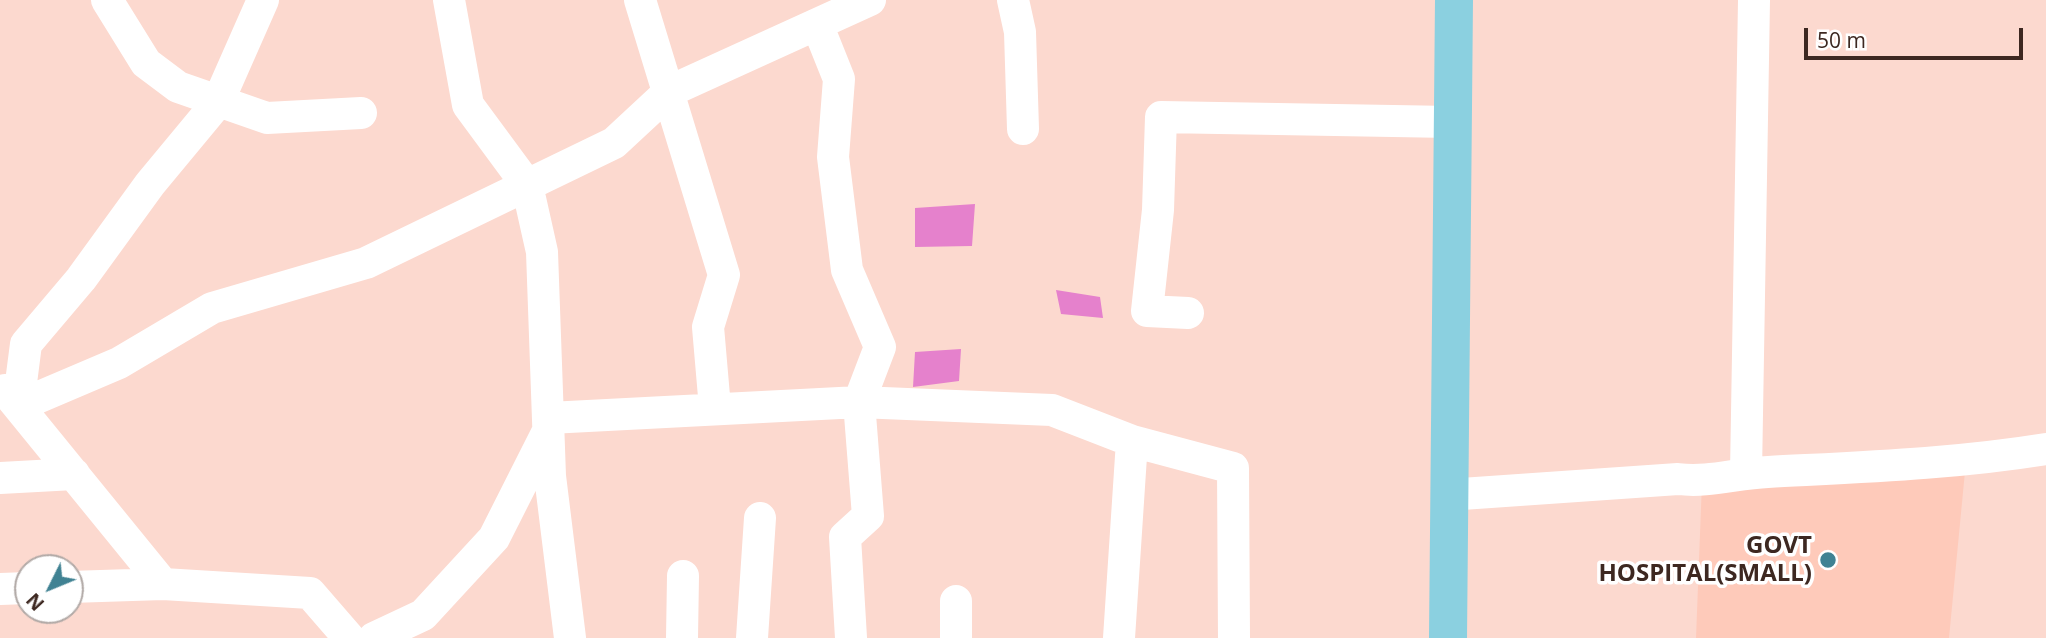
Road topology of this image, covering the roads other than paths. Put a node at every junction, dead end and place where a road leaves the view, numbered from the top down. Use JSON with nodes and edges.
{"nodes":[{"id":1,"x":107,"y":0,"type":"edge"},
{"id":2,"x":263,"y":0,"type":"edge"},
{"id":3,"x":449,"y":0,"type":"edge"},
{"id":4,"x":640,"y":0,"type":"edge"},
{"id":5,"x":870,"y":0,"type":"edge"},
{"id":6,"x":1013,"y":0,"type":"edge"},
{"id":7,"x":1454,"y":0,"type":"edge"},
{"id":8,"x":1754,"y":0,"type":"edge"},
{"id":9,"x":817,"y":24,"type":"junction"},
{"id":10,"x":670,"y":91,"type":"junction"},
{"id":11,"x":218,"y":102,"type":"junction"},
{"id":12,"x":361,"y":113,"type":"dead end"},
{"id":13,"x":1451,"y":122,"type":"junction"},
{"id":14,"x":1023,"y":129,"type":"dead end"},
{"id":15,"x":527,"y":185,"type":"junction"},
{"id":16,"x":1188,"y":313,"type":"dead end"},
{"id":17,"x":9,"y":395,"type":"edge"},
{"id":18,"x":859,"y":402,"type":"junction"},
{"id":19,"x":715,"y":408,"type":"junction"},
{"id":20,"x":550,"y":422,"type":"junction"},
{"id":21,"x":1132,"y":441,"type":"junction"},
{"id":22,"x":2046,"y":449,"type":"edge"},
{"id":23,"x":1746,"y":473,"type":"junction"},
{"id":24,"x":74,"y":474,"type":"junction"},
{"id":25,"x":0,"y":478,"type":"edge"},
{"id":26,"x":1447,"y":495,"type":"junction"},
{"id":27,"x":760,"y":519,"type":"dead end"},
{"id":28,"x":683,"y":576,"type":"dead end"},
{"id":29,"x":163,"y":584,"type":"junction"},
{"id":30,"x":84,"y":587,"type":"edge"},
{"id":31,"x":956,"y":601,"type":"dead end"},
{"id":32,"x":349,"y":638,"type":"edge"},
{"id":33,"x":374,"y":638,"type":"edge"},
{"id":34,"x":570,"y":638,"type":"edge"},
{"id":35,"x":682,"y":638,"type":"edge"},
{"id":36,"x":752,"y":638,"type":"edge"},
{"id":37,"x":851,"y":638,"type":"edge"},
{"id":38,"x":956,"y":638,"type":"edge"},
{"id":39,"x":1119,"y":638,"type":"edge"},
{"id":40,"x":1234,"y":638,"type":"edge"},
{"id":41,"x":1448,"y":638,"type":"edge"}],
"edges":[{"from":1,"to":11,"type":"street"},
{"from":2,"to":11,"type":"street"},
{"from":3,"to":15,"type":"street"},
{"from":4,"to":10,"type":"street"},
{"from":5,"to":9,"type":"street"},
{"from":6,"to":14,"type":"street"},
{"from":7,"to":13,"type":"main road"},
{"from":8,"to":23,"type":"street"},
{"from":9,"to":10,"type":"street"},
{"from":9,"to":18,"type":"street"},
{"from":10,"to":15,"type":"street"},
{"from":10,"to":19,"type":"street"},
{"from":11,"to":12,"type":"street"},
{"from":11,"to":17,"type":"street"},
{"from":13,"to":16,"type":"street"},
{"from":13,"to":26,"type":"main road"},
{"from":15,"to":17,"type":"street"},
{"from":15,"to":20,"type":"street"},
{"from":17,"to":24,"type":"street"},
{"from":18,"to":19,"type":"street"},
{"from":18,"to":21,"type":"street"},
{"from":18,"to":37,"type":"street"},
{"from":19,"to":20,"type":"street"},
{"from":20,"to":33,"type":"street"},
{"from":20,"to":34,"type":"street"},
{"from":21,"to":39,"type":"street"},
{"from":21,"to":40,"type":"street"},
{"from":22,"to":23,"type":"street"},
{"from":23,"to":26,"type":"street"},
{"from":24,"to":25,"type":"street"},
{"from":24,"to":29,"type":"street"},
{"from":26,"to":41,"type":"main road"},
{"from":27,"to":36,"type":"street"},
{"from":28,"to":35,"type":"street"},
{"from":29,"to":30,"type":"street"},
{"from":29,"to":32,"type":"street"},
{"from":31,"to":38,"type":"street"}]}
